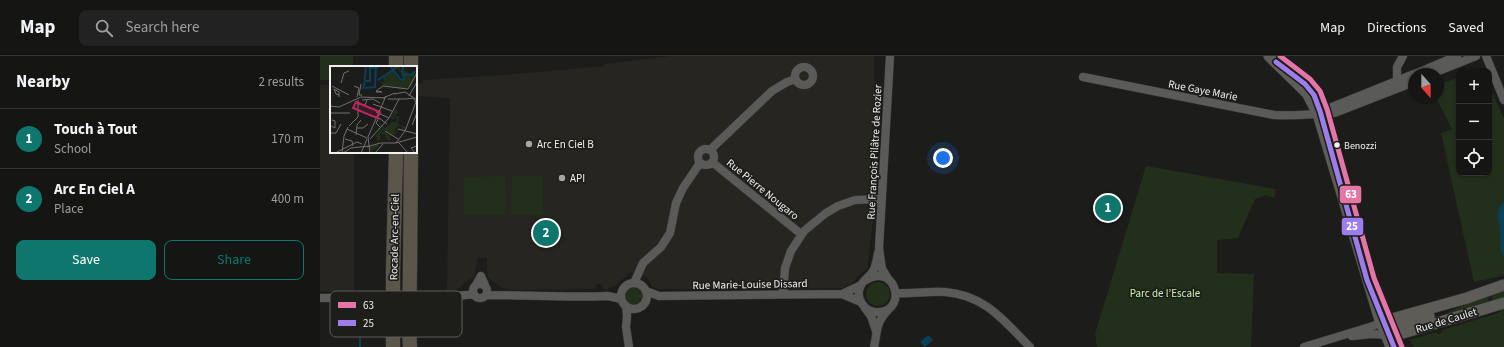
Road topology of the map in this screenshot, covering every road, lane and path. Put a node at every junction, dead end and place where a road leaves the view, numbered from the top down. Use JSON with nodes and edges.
{"nodes":[{"id":1,"x":890,"y":56,"type":"edge"},
{"id":2,"x":1269,"y":56,"type":"edge"},
{"id":3,"x":1403,"y":56,"type":"edge"},
{"id":4,"x":1457,"y":56,"type":"edge"},
{"id":5,"x":1476,"y":56,"type":"edge"},
{"id":6,"x":1487,"y":58,"type":"edge"},
{"id":7,"x":1428,"y":68,"type":"edge"},
{"id":8,"x":1444,"y":69,"type":"edge"},
{"id":9,"x":1408,"y":76,"type":"edge"},
{"id":10,"x":1083,"y":77,"type":"dead end"},
{"id":11,"x":796,"y":79,"type":"dead end"},
{"id":12,"x":1397,"y":81,"type":"junction"},
{"id":13,"x":1408,"y":84,"type":"edge"},
{"id":14,"x":1504,"y":100,"type":"edge"},
{"id":15,"x":1318,"y":114,"type":"junction"},
{"id":16,"x":710,"y":150,"type":"junction"},
{"id":17,"x":396,"y":153,"type":"edge"},
{"id":18,"x":411,"y":153,"type":"edge"},
{"id":19,"x":712,"y":162,"type":"junction"},
{"id":20,"x":700,"y":163,"type":"junction"},
{"id":21,"x":882,"y":199,"type":"junction"},
{"id":22,"x":801,"y":234,"type":"junction"},
{"id":23,"x":880,"y":248,"type":"junction"},
{"id":24,"x":889,"y":280,"type":"junction"},
{"id":25,"x":864,"y":282,"type":"junction"},
{"id":26,"x":634,"y":283,"type":"junction"},
{"id":27,"x":1504,"y":285,"type":"edge"},
{"id":28,"x":474,"y":289,"type":"junction"},
{"id":29,"x":486,"y":290,"type":"junction"},
{"id":30,"x":646,"y":290,"type":"junction"},
{"id":31,"x":393,"y":291,"type":"edge"},
{"id":32,"x":410,"y":291,"type":"edge"},
{"id":33,"x":896,"y":293,"type":"junction"},
{"id":34,"x":783,"y":294,"type":"junction"},
{"id":35,"x":842,"y":294,"type":"junction"},
{"id":36,"x":462,"y":295,"type":"edge"},
{"id":37,"x":621,"y":296,"type":"junction"},
{"id":38,"x":659,"y":296,"type":"junction"},
{"id":39,"x":320,"y":298,"type":"edge"},
{"id":40,"x":330,"y":298,"type":"edge"},
{"id":41,"x":1467,"y":298,"type":"junction"},
{"id":42,"x":646,"y":301,"type":"junction"},
{"id":43,"x":1504,"y":303,"type":"edge"},
{"id":44,"x":863,"y":305,"type":"junction"},
{"id":45,"x":626,"y":306,"type":"junction"},
{"id":46,"x":889,"y":308,"type":"junction"},
{"id":47,"x":634,"y":309,"type":"junction"},
{"id":48,"x":627,"y":316,"type":"junction"},
{"id":49,"x":1379,"y":317,"type":"junction"},
{"id":50,"x":876,"y":331,"type":"junction"},
{"id":51,"x":1387,"y":335,"type":"junction"},
{"id":52,"x":410,"y":337,"type":"edge"},
{"id":53,"x":1330,"y":339,"type":"junction"},
{"id":54,"x":410,"y":347,"type":"edge"},
{"id":55,"x":629,"y":347,"type":"edge"},
{"id":56,"x":874,"y":347,"type":"edge"},
{"id":57,"x":1030,"y":347,"type":"edge"},
{"id":58,"x":1304,"y":347,"type":"edge"},
{"id":59,"x":1391,"y":347,"type":"edge"}],
"edges":[{"from":1,"to":21,"type":"street","name":"Rue François Pilâtre de Rozier"},
{"from":2,"to":15,"type":"main road"},
{"from":3,"to":12,"type":"street"},
{"from":4,"to":7,"type":"street"},
{"from":5,"to":6,"type":"street"},
{"from":5,"to":8,"type":"street"},
{"from":6,"to":14,"type":"street"},
{"from":9,"to":12,"type":"street"},
{"from":10,"to":15,"type":"street","name":"Rue Gaye Marie"},
{"from":11,"to":16,"type":"street"},
{"from":12,"to":15,"type":"street"},
{"from":13,"to":15,"type":"street","name":"Rue Gaye Marie"},
{"from":15,"to":49,"type":"main road"},
{"from":16,"to":19,"type":"street"},
{"from":16,"to":20,"type":"street"},
{"from":17,"to":31,"type":"highway","name":"Rocade Arc-en-Ciel","bridge":true},
{"from":18,"to":32,"type":"highway","name":"Rocade Arc-en-Ciel","bridge":true},
{"from":19,"to":20,"type":"street"},
{"from":19,"to":22,"type":"street","name":"Rue Pierre Nougaro"},
{"from":20,"to":26,"type":"street"},
{"from":21,"to":22,"type":"street"},
{"from":21,"to":23,"type":"street","name":"Rue François Pilâtre de Rozier"},
{"from":22,"to":34,"type":"street"},
{"from":23,"to":24,"type":"street","name":"Rue François Pilâtre de Rozier"},
{"from":23,"to":25,"type":"street","name":"Rue François Pilâtre de Rozier"},
{"from":24,"to":25,"type":"street"},
{"from":24,"to":33,"type":"street"},
{"from":25,"to":35,"type":"street","name":"Rue Marie-Louise Dissard"},
{"from":25,"to":44,"type":"street"},
{"from":26,"to":30,"type":"street"},
{"from":26,"to":37,"type":"street"},
{"from":27,"to":41,"type":"main road","name":"Rue de Caulet"},
{"from":28,"to":29,"type":"street"},
{"from":28,"to":29,"type":"street"},
{"from":28,"to":36,"type":"street"},
{"from":29,"to":37,"type":"street"},
{"from":30,"to":38,"type":"street","name":"Rue Marie-Louise Dissard"},
{"from":30,"to":42,"type":"street"},
{"from":33,"to":46,"type":"street"},
{"from":33,"to":57,"type":"street"},
{"from":34,"to":35,"type":"street","name":"Rue Marie-Louise Dissard"},
{"from":34,"to":38,"type":"street","name":"Rue Marie-Louise Dissard"},
{"from":35,"to":44,"type":"street","name":"Rue Marie-Louise Dissard"},
{"from":37,"to":45,"type":"street"},
{"from":38,"to":42,"type":"street","name":"Rue Marie-Louise Dissard"},
{"from":39,"to":40,"type":"street"},
{"from":41,"to":49,"type":"main road","name":"Rue de Caulet"},
{"from":41,"to":51,"type":"main road","name":"Rue de Caulet"},
{"from":42,"to":47,"type":"street"},
{"from":43,"to":51,"type":"main road","name":"Rue de Caulet"},
{"from":44,"to":46,"type":"street"},
{"from":44,"to":50,"type":"street"},
{"from":45,"to":47,"type":"street"},
{"from":45,"to":48,"type":"street"},
{"from":46,"to":50,"type":"street"},
{"from":47,"to":48,"type":"street"},
{"from":48,"to":55,"type":"street"},
{"from":49,"to":51,"type":"main road"},
{"from":49,"to":53,"type":"street","name":"Rue de Caulet"},
{"from":50,"to":56,"type":"street"},
{"from":51,"to":53,"type":"street","name":"Rue de Caulet"},
{"from":51,"to":59,"type":"main road"},
{"from":52,"to":54,"type":"highway","name":"Rocade Arc-en-Ciel","bridge":true},
{"from":53,"to":58,"type":"street","name":"Rue de Caulet"}]}
